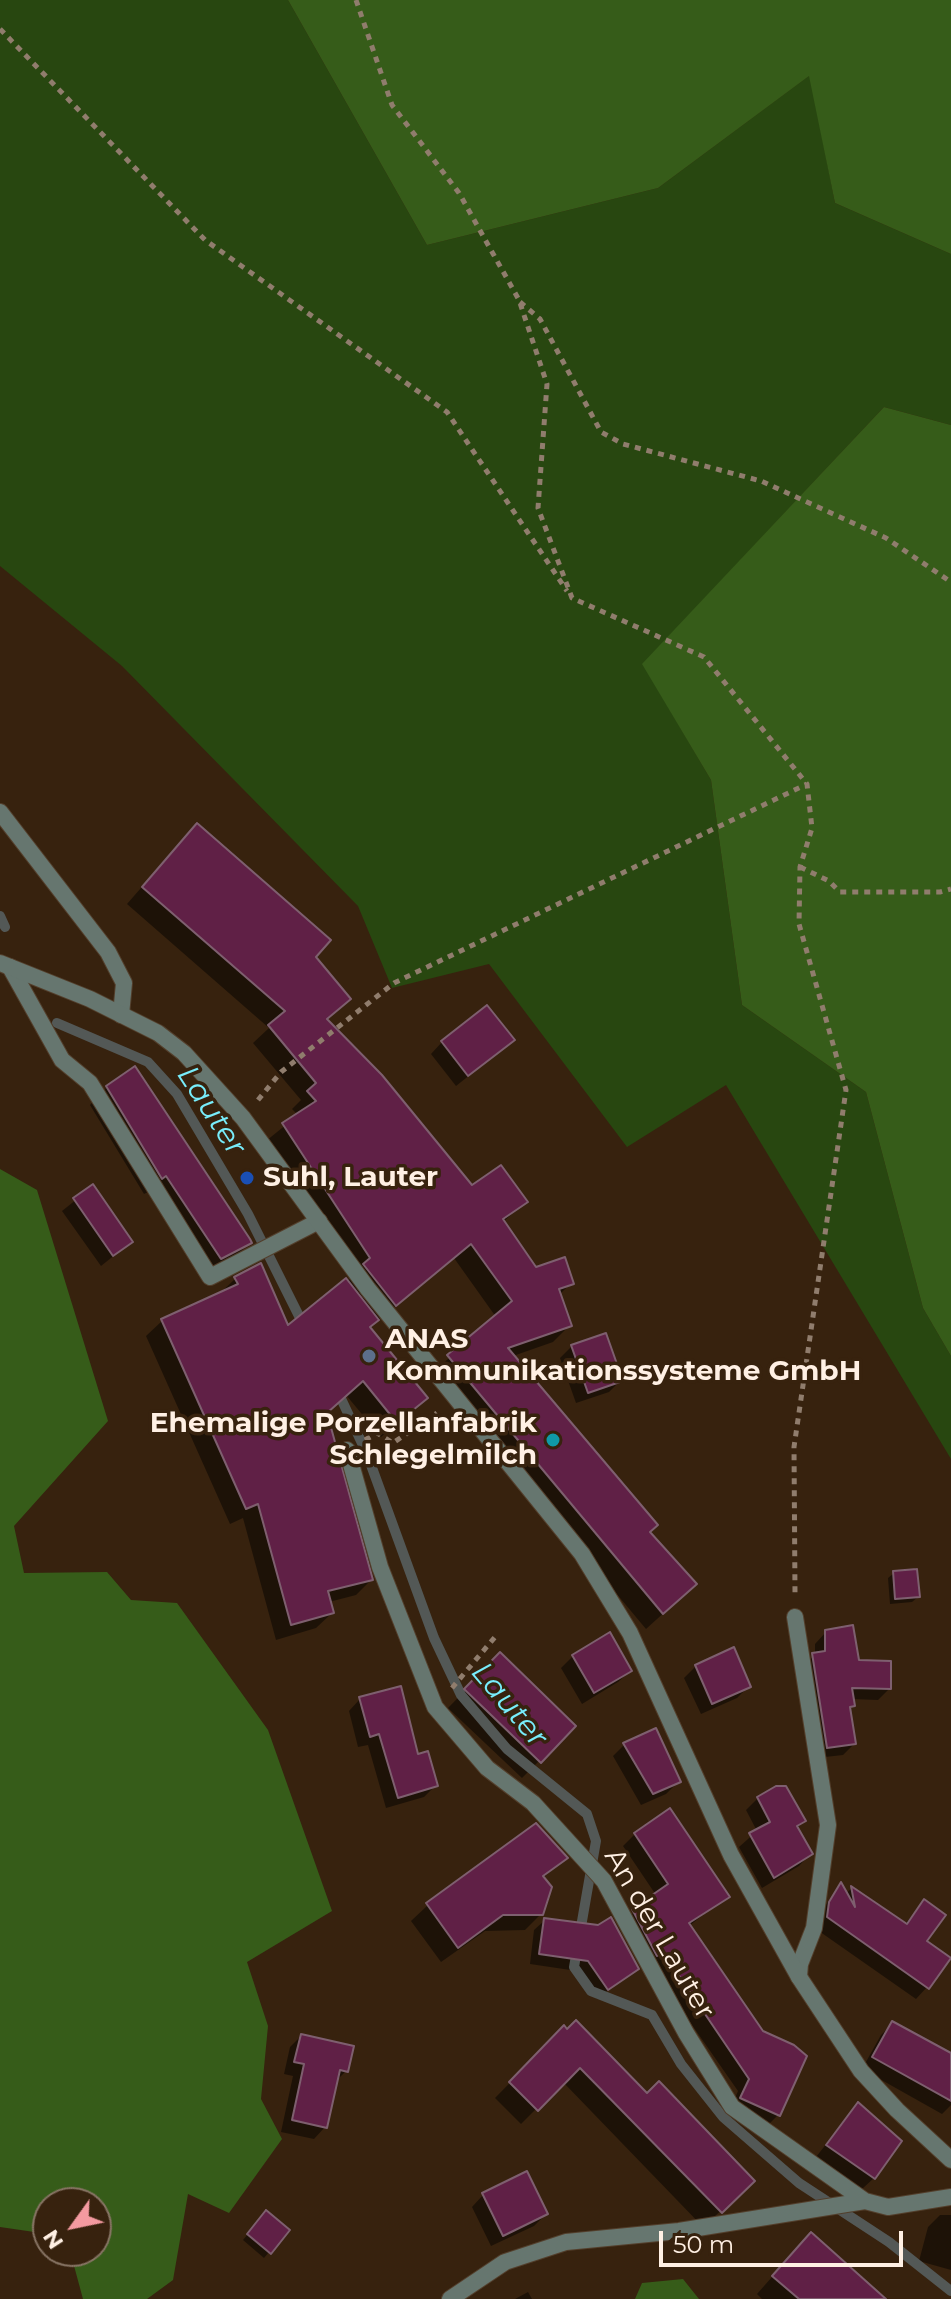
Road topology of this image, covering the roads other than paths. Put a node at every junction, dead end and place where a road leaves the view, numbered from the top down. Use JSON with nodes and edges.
{"nodes":[{"id":1,"x":0,"y":812,"type":"edge"},
{"id":2,"x":5,"y":965,"type":"edge"},
{"id":3,"x":121,"y":1015,"type":"junction"},
{"id":4,"x":319,"y":1221,"type":"junction"},
{"id":5,"x":347,"y":1450,"type":"dead end"},
{"id":6,"x":795,"y":1617,"type":"road end"},
{"id":7,"x":799,"y":1977,"type":"junction"},
{"id":8,"x":951,"y":2160,"type":"edge"},
{"id":9,"x":951,"y":2197,"type":"edge"},
{"id":10,"x":865,"y":2201,"type":"junction"},
{"id":11,"x":450,"y":2299,"type":"edge"}],
"edges":[{"from":1,"to":3,"type":"street"},
{"from":2,"to":3,"type":"street"},
{"from":2,"to":4,"type":"street"},
{"from":3,"to":4,"type":"street"},
{"from":4,"to":7,"type":"street"},
{"from":5,"to":10,"type":"street","name":"An der Lauter"},
{"from":6,"to":7,"type":"street"},
{"from":7,"to":8,"type":"street"},
{"from":9,"to":10,"type":"street"},
{"from":10,"to":11,"type":"street"}]}
